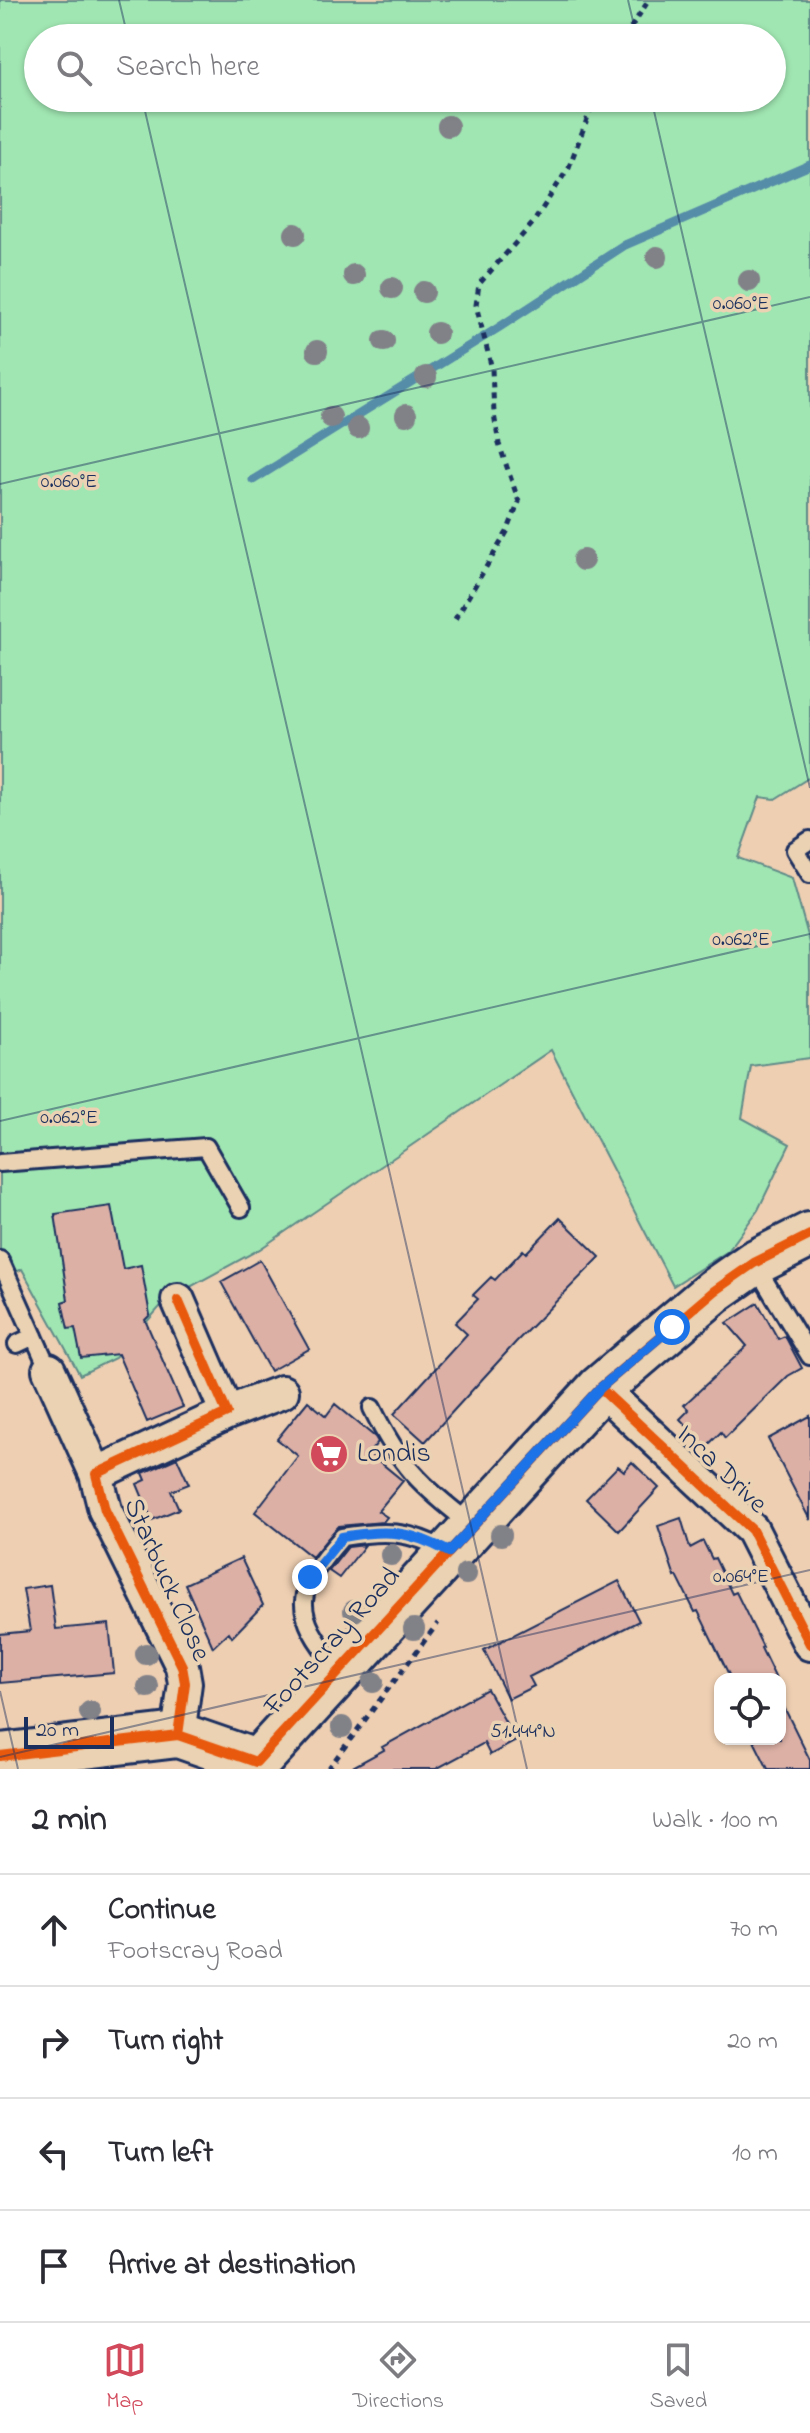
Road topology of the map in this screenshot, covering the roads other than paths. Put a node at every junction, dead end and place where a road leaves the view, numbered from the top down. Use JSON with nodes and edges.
{"nodes":[{"id":1,"x":810,"y":840,"type":"edge"},
{"id":2,"x":810,"y":874,"type":"edge"},
{"id":3,"x":0,"y":1163,"type":"edge"},
{"id":4,"x":241,"y":1208,"type":"dead end"},
{"id":5,"x":810,"y":1235,"type":"edge"},
{"id":6,"x":0,"y":1260,"type":"edge"},
{"id":7,"x":754,"y":1263,"type":"junction"},
{"id":8,"x":178,"y":1300,"type":"dead end"},
{"id":9,"x":34,"y":1336,"type":"junction"},
{"id":10,"x":17,"y":1344,"type":"dead end"},
{"id":11,"x":810,"y":1356,"type":"edge"},
{"id":12,"x":49,"y":1370,"type":"joint"},
{"id":13,"x":600,"y":1388,"type":"junction"},
{"id":14,"x":282,"y":1392,"type":"dead end"},
{"id":15,"x":372,"y":1408,"type":"dead end"},
{"id":16,"x":227,"y":1413,"type":"junction"},
{"id":17,"x":96,"y":1474,"type":"junction"},
{"id":18,"x":461,"y":1539,"type":"junction"},
{"id":19,"x":810,"y":1644,"type":"edge"},
{"id":20,"x":340,"y":1670,"type":"junction"},
{"id":21,"x":178,"y":1735,"type":"junction"},
{"id":22,"x":0,"y":1756,"type":"edge"},
{"id":23,"x":257,"y":1767,"type":"edge"}],
"edges":[{"from":1,"to":2,"type":"lane"},
{"from":3,"to":4,"type":"lane"},
{"from":5,"to":7,"type":"main road","name":"Footscray Road"},
{"from":6,"to":9,"type":"lane"},
{"from":7,"to":11,"type":"lane"},
{"from":7,"to":13,"type":"main road","name":"Footscray Road"},
{"from":8,"to":16,"type":"street"},
{"from":9,"to":10,"type":"lane"},
{"from":9,"to":12,"type":"lane"},
{"from":12,"to":17,"type":"street","name":"Starbuck Close"},
{"from":13,"to":18,"type":"main road","name":"Footscray Road"},
{"from":13,"to":19,"type":"street","name":"Inca Drive"},
{"from":14,"to":16,"type":"street","name":"Starbuck Close"},
{"from":15,"to":18,"type":"lane"},
{"from":16,"to":17,"type":"street","name":"Starbuck Close"},
{"from":17,"to":21,"type":"street","name":"Starbuck Close"},
{"from":18,"to":20,"type":"main road","name":"Footscray Road"},
{"from":18,"to":20,"type":"lane"},
{"from":20,"to":23,"type":"main road","name":"Footscray Road"},
{"from":21,"to":22,"type":"main road"},
{"from":21,"to":23,"type":"main road"}]}
